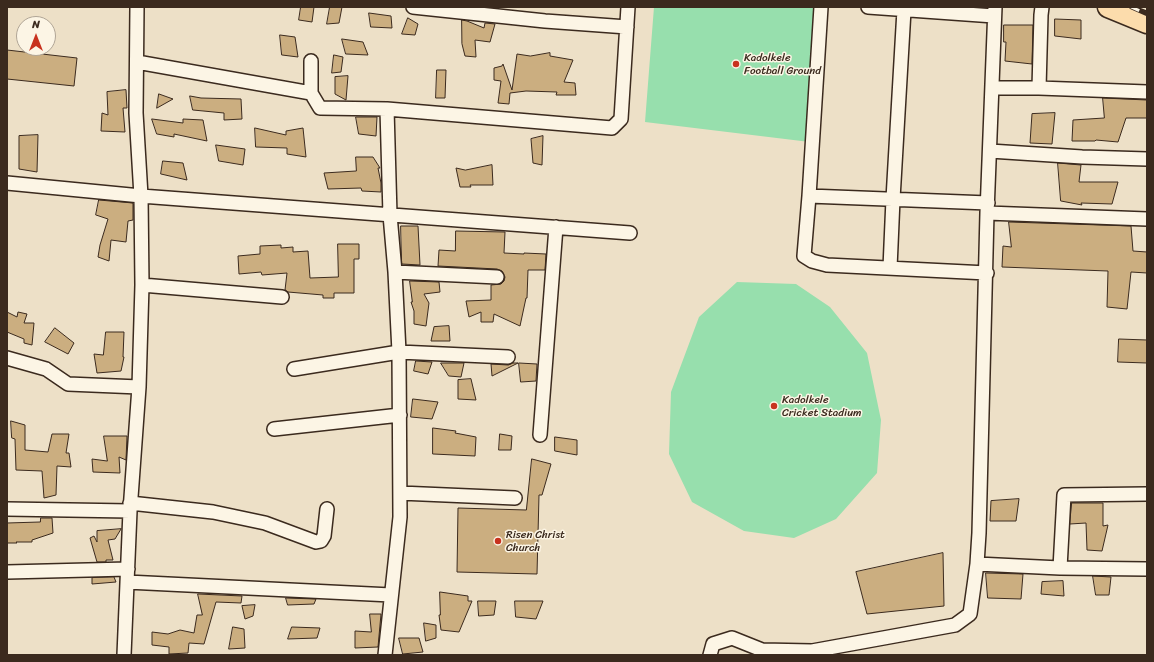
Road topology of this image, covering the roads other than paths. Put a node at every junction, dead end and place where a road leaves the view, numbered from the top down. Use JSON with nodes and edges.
{"nodes":[{"id":1,"x":137,"y":7,"type":"edge"},
{"id":2,"x":413,"y":7,"type":"edge"},
{"id":3,"x":628,"y":7,"type":"edge"},
{"id":4,"x":821,"y":7,"type":"edge"},
{"id":5,"x":868,"y":7,"type":"edge"},
{"id":6,"x":1042,"y":7,"type":"edge"},
{"id":7,"x":1108,"y":7,"type":"edge"},
{"id":8,"x":904,"y":10,"type":"junction"},
{"id":9,"x":995,"y":12,"type":"edge"},
{"id":10,"x":1147,"y":23,"type":"edge"},
{"id":11,"x":627,"y":27,"type":"junction"},
{"id":12,"x":311,"y":61,"type":"dead end"},
{"id":13,"x":137,"y":62,"type":"junction"},
{"id":14,"x":992,"y":88,"type":"junction"},
{"id":15,"x":1039,"y":88,"type":"junction"},
{"id":16,"x":1147,"y":92,"type":"edge"},
{"id":17,"x":311,"y":93,"type":"junction"},
{"id":18,"x":387,"y":109,"type":"junction"},
{"id":19,"x":990,"y":151,"type":"junction"},
{"id":20,"x":1147,"y":159,"type":"edge"},
{"id":21,"x":7,"y":183,"type":"edge"},
{"id":22,"x":141,"y":196,"type":"junction"},
{"id":23,"x":809,"y":196,"type":"junction"},
{"id":24,"x":893,"y":199,"type":"junction"},
{"id":25,"x":988,"y":208,"type":"junction"},
{"id":26,"x":390,"y":215,"type":"junction"},
{"id":27,"x":1147,"y":219,"type":"edge"},
{"id":28,"x":556,"y":227,"type":"junction"},
{"id":29,"x":630,"y":233,"type":"dead end"},
{"id":30,"x":890,"y":268,"type":"junction"},
{"id":31,"x":395,"y":272,"type":"junction"},
{"id":32,"x":987,"y":273,"type":"junction"},
{"id":33,"x":497,"y":277,"type":"dead end"},
{"id":34,"x":142,"y":285,"type":"junction"},
{"id":35,"x":282,"y":297,"type":"dead end"},
{"id":36,"x":399,"y":352,"type":"junction"},
{"id":37,"x":508,"y":356,"type":"dead end"},
{"id":38,"x":7,"y":358,"type":"edge"},
{"id":39,"x":294,"y":368,"type":"dead end"},
{"id":40,"x":139,"y":387,"type":"junction"},
{"id":41,"x":400,"y":415,"type":"junction"},
{"id":42,"x":274,"y":429,"type":"dead end"},
{"id":43,"x":540,"y":435,"type":"dead end"},
{"id":44,"x":400,"y":493,"type":"junction"},
{"id":45,"x":1147,"y":494,"type":"edge"},
{"id":46,"x":515,"y":498,"type":"dead end"},
{"id":47,"x":130,"y":507,"type":"junction"},
{"id":48,"x":7,"y":509,"type":"edge"},
{"id":49,"x":327,"y":509,"type":"dead end"},
{"id":50,"x":977,"y":564,"type":"junction"},
{"id":51,"x":1060,"y":568,"type":"junction"},
{"id":52,"x":1147,"y":569,"type":"edge"},
{"id":53,"x":7,"y":572,"type":"edge"},
{"id":54,"x":127,"y":575,"type":"junction"},
{"id":55,"x":392,"y":595,"type":"junction"},
{"id":56,"x":124,"y":655,"type":"edge"},
{"id":57,"x":385,"y":655,"type":"edge"},
{"id":58,"x":710,"y":655,"type":"edge"}],
"edges":[{"from":1,"to":13,"type":"street"},
{"from":2,"to":11,"type":"street"},
{"from":3,"to":11,"type":"street"},
{"from":4,"to":23,"type":"street"},
{"from":5,"to":8,"type":"street"},
{"from":6,"to":15,"type":"street"},
{"from":7,"to":10,"type":"main road"},
{"from":8,"to":9,"type":"street"},
{"from":8,"to":24,"type":"street"},
{"from":9,"to":14,"type":"street"},
{"from":11,"to":18,"type":"street"},
{"from":12,"to":17,"type":"street"},
{"from":13,"to":17,"type":"street"},
{"from":13,"to":22,"type":"street"},
{"from":14,"to":15,"type":"street"},
{"from":14,"to":19,"type":"street"},
{"from":15,"to":16,"type":"street"},
{"from":17,"to":18,"type":"street"},
{"from":18,"to":26,"type":"street"},
{"from":19,"to":20,"type":"street"},
{"from":19,"to":25,"type":"street"},
{"from":21,"to":22,"type":"street"},
{"from":22,"to":26,"type":"street"},
{"from":22,"to":34,"type":"street"},
{"from":23,"to":24,"type":"street"},
{"from":23,"to":30,"type":"street"},
{"from":24,"to":25,"type":"street"},
{"from":24,"to":30,"type":"street"},
{"from":25,"to":27,"type":"street"},
{"from":25,"to":32,"type":"street"},
{"from":26,"to":28,"type":"street"},
{"from":26,"to":31,"type":"street"},
{"from":28,"to":29,"type":"street"},
{"from":28,"to":43,"type":"street"},
{"from":30,"to":32,"type":"street"},
{"from":31,"to":33,"type":"street"},
{"from":31,"to":36,"type":"street"},
{"from":32,"to":50,"type":"street"},
{"from":34,"to":35,"type":"street"},
{"from":34,"to":40,"type":"street"},
{"from":36,"to":37,"type":"street"},
{"from":36,"to":39,"type":"street"},
{"from":36,"to":41,"type":"street"},
{"from":38,"to":40,"type":"street"},
{"from":40,"to":47,"type":"street"},
{"from":41,"to":42,"type":"street"},
{"from":41,"to":44,"type":"street"},
{"from":44,"to":46,"type":"street"},
{"from":44,"to":55,"type":"street"},
{"from":45,"to":51,"type":"street"},
{"from":47,"to":48,"type":"street"},
{"from":47,"to":49,"type":"street"},
{"from":47,"to":54,"type":"street"},
{"from":50,"to":51,"type":"street"},
{"from":50,"to":58,"type":"street"},
{"from":51,"to":52,"type":"street"},
{"from":53,"to":54,"type":"street"},
{"from":54,"to":55,"type":"street"},
{"from":54,"to":56,"type":"street"},
{"from":55,"to":57,"type":"street"}]}
